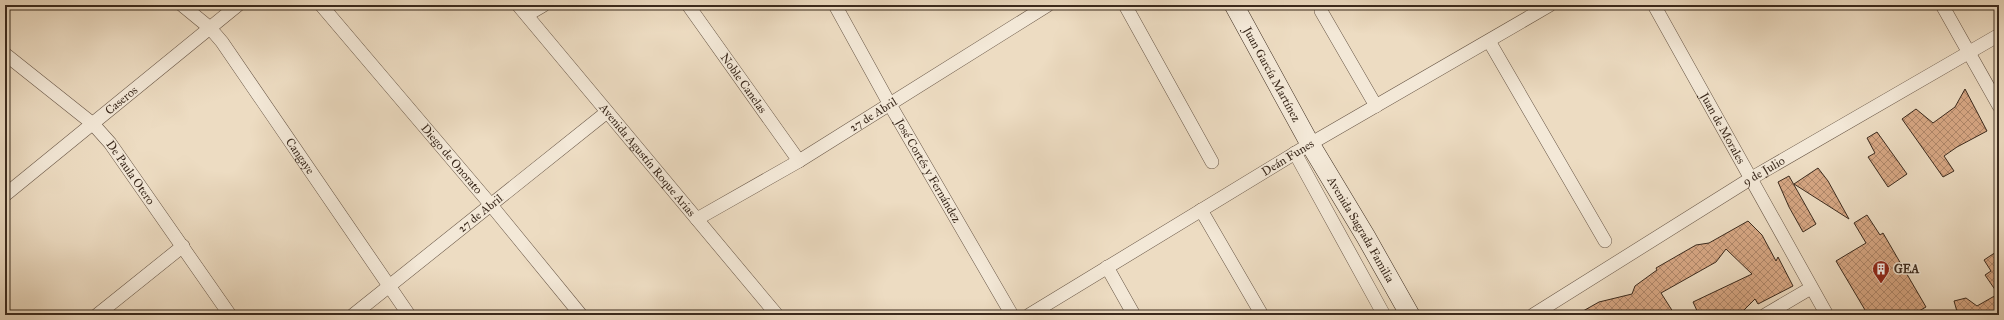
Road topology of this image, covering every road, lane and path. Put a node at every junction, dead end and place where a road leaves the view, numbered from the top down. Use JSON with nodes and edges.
{"nodes":[{"id":1,"x":182,"y":5,"type":"edge"},
{"id":2,"x":238,"y":5,"type":"edge"},
{"id":3,"x":321,"y":5,"type":"edge"},
{"id":4,"x":518,"y":5,"type":"edge"},
{"id":5,"x":544,"y":5,"type":"edge"},
{"id":6,"x":688,"y":5,"type":"edge"},
{"id":7,"x":835,"y":5,"type":"edge"},
{"id":8,"x":1048,"y":5,"type":"edge"},
{"id":9,"x":1125,"y":5,"type":"edge"},
{"id":10,"x":1234,"y":5,"type":"edge"},
{"id":11,"x":1322,"y":5,"type":"edge"},
{"id":12,"x":1550,"y":5,"type":"edge"},
{"id":13,"x":1654,"y":5,"type":"edge"},
{"id":14,"x":1942,"y":5,"type":"edge"},
{"id":15,"x":527,"y":16,"type":"junction"},
{"id":16,"x":210,"y":28,"type":"junction"},
{"id":17,"x":1999,"y":35,"type":"edge"},
{"id":18,"x":1489,"y":40,"type":"junction"},
{"id":19,"x":1968,"y":52,"type":"junction"},
{"id":20,"x":5,"y":54,"type":"edge"},
{"id":21,"x":889,"y":103,"type":"junction"},
{"id":22,"x":1376,"y":106,"type":"junction"},
{"id":23,"x":1999,"y":106,"type":"edge"},
{"id":24,"x":607,"y":112,"type":"junction"},
{"id":25,"x":93,"y":124,"type":"junction"},
{"id":26,"x":1302,"y":149,"type":"junction"},
{"id":27,"x":799,"y":161,"type":"junction"},
{"id":28,"x":1212,"y":162,"type":"dead end"},
{"id":29,"x":1750,"y":179,"type":"junction"},
{"id":30,"x":5,"y":195,"type":"edge"},
{"id":31,"x":491,"y":205,"type":"junction"},
{"id":32,"x":1201,"y":210,"type":"junction"},
{"id":33,"x":697,"y":219,"type":"junction"},
{"id":34,"x":1604,"y":241,"type":"dead end"},
{"id":35,"x":182,"y":246,"type":"junction"},
{"id":36,"x":1107,"y":267,"type":"junction"},
{"id":37,"x":389,"y":286,"type":"junction"},
{"id":38,"x":1811,"y":288,"type":"junction"},
{"id":39,"x":97,"y":315,"type":"edge"},
{"id":40,"x":230,"y":315,"type":"edge"},
{"id":41,"x":353,"y":315,"type":"edge"},
{"id":42,"x":409,"y":315,"type":"edge"},
{"id":43,"x":581,"y":315,"type":"edge"},
{"id":44,"x":776,"y":315,"type":"edge"},
{"id":45,"x":1012,"y":315,"type":"edge"},
{"id":46,"x":1029,"y":315,"type":"edge"},
{"id":47,"x":1134,"y":315,"type":"edge"},
{"id":48,"x":1262,"y":315,"type":"edge"},
{"id":49,"x":1384,"y":315,"type":"edge"},
{"id":50,"x":1410,"y":315,"type":"edge"},
{"id":51,"x":1533,"y":315,"type":"edge"},
{"id":52,"x":1765,"y":315,"type":"edge"},
{"id":53,"x":1827,"y":315,"type":"edge"}],
"edges":[{"from":1,"to":16,"type":"street","name":"Cangaye"},
{"from":2,"to":16,"type":"street","name":"Caseros"},
{"from":3,"to":31,"type":"street","name":"Diego de Onorato"},
{"from":4,"to":15,"type":"street","name":"Avenida Agustín Roque Arias"},
{"from":5,"to":15,"type":"street"},
{"from":6,"to":27,"type":"street","name":"Noble Canelas"},
{"from":7,"to":21,"type":"street","name":"José Cortés y Fernández"},
{"from":8,"to":21,"type":"street","name":"27 de Abril"},
{"from":9,"to":28,"type":"street"},
{"from":10,"to":26,"type":"main road","name":"Juan García Martínez"},
{"from":11,"to":22,"type":"street"},
{"from":12,"to":18,"type":"street","name":"Deán Funes"},
{"from":13,"to":29,"type":"street","name":"Juan de Morales"},
{"from":14,"to":19,"type":"street"},
{"from":15,"to":24,"type":"street","name":"Avenida Agustín Roque Arias"},
{"from":16,"to":25,"type":"street","name":"Caseros"},
{"from":16,"to":37,"type":"street","name":"Cangaye"},
{"from":17,"to":19,"type":"street","name":"9 de Julio"},
{"from":18,"to":22,"type":"street","name":"Deán Funes"},
{"from":18,"to":34,"type":"street"},
{"from":19,"to":23,"type":"street"},
{"from":19,"to":29,"type":"street","name":"9 de Julio"},
{"from":20,"to":25,"type":"street","name":"De Paula Otero"},
{"from":21,"to":27,"type":"street","name":"27 de Abril"},
{"from":21,"to":45,"type":"street","name":"José Cortés y Fernández"},
{"from":22,"to":26,"type":"street","name":"Deán Funes"},
{"from":24,"to":31,"type":"street","name":"27 de Abril"},
{"from":24,"to":33,"type":"street","name":"Avenida Agustín Roque Arias"},
{"from":25,"to":30,"type":"street","name":"Caseros"},
{"from":25,"to":35,"type":"street","name":"De Paula Otero"},
{"from":26,"to":32,"type":"street","name":"Deán Funes"},
{"from":26,"to":49,"type":"street"},
{"from":26,"to":50,"type":"main road","name":"Avenida Sagrada Familia"},
{"from":27,"to":33,"type":"street","name":"27 de Abril"},
{"from":29,"to":38,"type":"street","name":"Juan de Morales"},
{"from":29,"to":51,"type":"street","name":"9 de Julio"},
{"from":31,"to":37,"type":"street","name":"27 de Abril"},
{"from":31,"to":43,"type":"street","name":"Diego de Onorato"},
{"from":32,"to":36,"type":"street","name":"Deán Funes"},
{"from":32,"to":48,"type":"street"},
{"from":33,"to":44,"type":"street","name":"Avenida Agustín Roque Arias"},
{"from":35,"to":39,"type":"street"},
{"from":35,"to":40,"type":"street","name":"De Paula Otero"},
{"from":36,"to":46,"type":"street","name":"Deán Funes"},
{"from":36,"to":47,"type":"street"},
{"from":37,"to":41,"type":"street","name":"27 de Abril"},
{"from":37,"to":42,"type":"street","name":"Cangaye"},
{"from":38,"to":52,"type":"street"},
{"from":38,"to":53,"type":"street","name":"Juan de Morales"}]}
